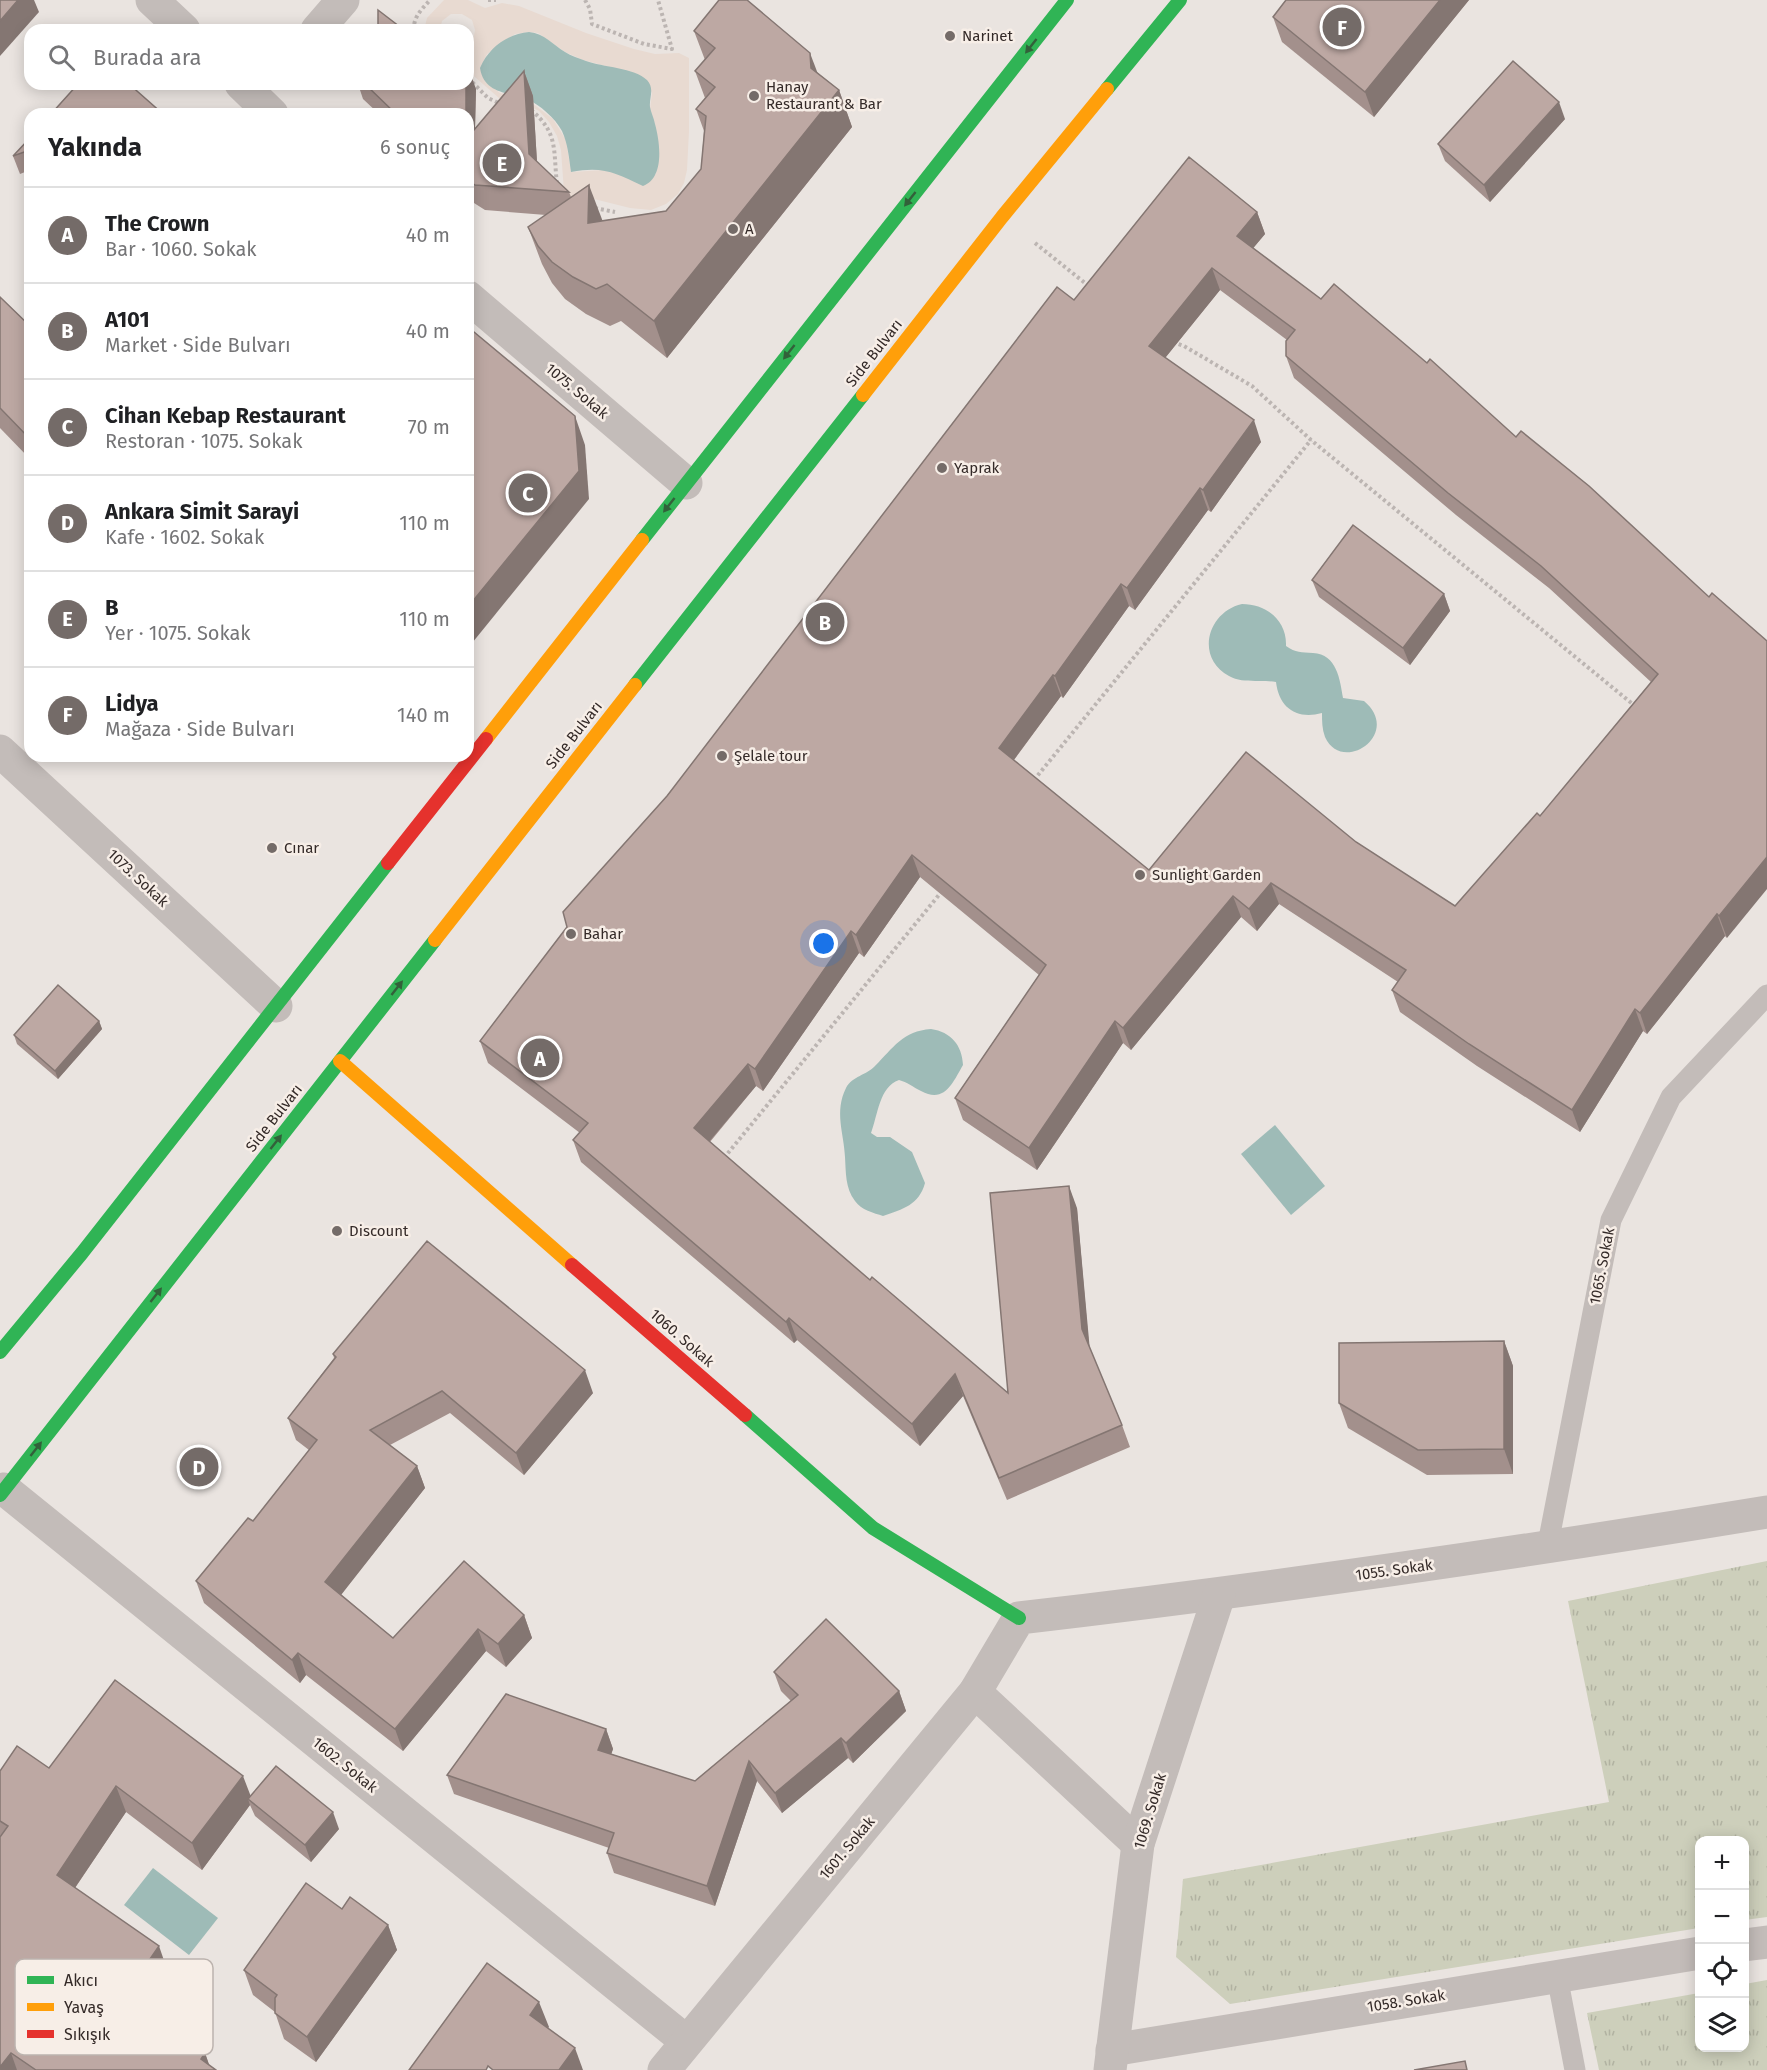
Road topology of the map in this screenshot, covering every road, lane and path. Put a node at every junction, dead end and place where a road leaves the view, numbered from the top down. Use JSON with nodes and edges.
{"nodes":[{"id":1,"x":152,"y":0,"type":"edge"},
{"id":2,"x":343,"y":0,"type":"edge"},
{"id":3,"x":430,"y":0,"type":"edge"},
{"id":4,"x":488,"y":0,"type":"edge"},
{"id":5,"x":496,"y":0,"type":"edge"},
{"id":6,"x":585,"y":0,"type":"edge"},
{"id":7,"x":658,"y":0,"type":"edge"},
{"id":8,"x":1067,"y":0,"type":"edge"},
{"id":9,"x":1180,"y":0,"type":"edge"},
{"id":10,"x":178,"y":24,"type":"edge"},
{"id":11,"x":322,"y":24,"type":"edge"},
{"id":12,"x":414,"y":24,"type":"edge"},
{"id":13,"x":474,"y":84,"type":"edge"},
{"id":14,"x":512,"y":105,"type":"edge"},
{"id":15,"x":526,"y":107,"type":"edge"},
{"id":16,"x":559,"y":193,"type":"edge"},
{"id":17,"x":586,"y":208,"type":"edge"},
{"id":18,"x":615,"y":212,"type":"dead end"},
{"id":19,"x":1002,"y":217,"type":"junction"},
{"id":20,"x":1094,"y":290,"type":"edge"},
{"id":21,"x":474,"y":302,"type":"edge"},
{"id":22,"x":1166,"y":339,"type":"edge"},
{"id":23,"x":1311,"y":440,"type":"junction"},
{"id":24,"x":686,"y":483,"type":"junction"},
{"id":25,"x":1640,"y":710,"type":"edge"},
{"id":26,"x":0,"y":751,"type":"edge"},
{"id":27,"x":474,"y":753,"type":"edge"},
{"id":28,"x":467,"y":762,"type":"edge"},
{"id":29,"x":1032,"y":781,"type":"edge"},
{"id":30,"x":949,"y":883,"type":"edge"},
{"id":31,"x":1767,"y":995,"type":"edge"},
{"id":32,"x":276,"y":1005,"type":"junction"},
{"id":33,"x":340,"y":1061,"type":"junction"},
{"id":34,"x":723,"y":1159,"type":"edge"},
{"id":35,"x":0,"y":1352,"type":"edge"},
{"id":36,"x":2,"y":1492,"type":"edge"},
{"id":37,"x":1767,"y":1512,"type":"edge"},
{"id":38,"x":1547,"y":1549,"type":"junction"},
{"id":39,"x":1219,"y":1595,"type":"junction"},
{"id":40,"x":1019,"y":1618,"type":"junction"},
{"id":41,"x":975,"y":1692,"type":"junction"},
{"id":42,"x":1138,"y":1844,"type":"junction"},
{"id":43,"x":1767,"y":1942,"type":"edge"},
{"id":44,"x":1749,"y":1944,"type":"edge"},
{"id":45,"x":1695,"y":1954,"type":"edge"},
{"id":46,"x":1557,"y":1976,"type":"junction"},
{"id":47,"x":686,"y":2041,"type":"junction"},
{"id":48,"x":1111,"y":2060,"type":"edge"},
{"id":49,"x":664,"y":2070,"type":"edge"},
{"id":50,"x":1575,"y":2070,"type":"edge"}],
"edges":[{"from":1,"to":10,"type":"street"},
{"from":2,"to":11,"type":"street"},
{"from":3,"to":12,"type":"path"},
{"from":4,"to":5,"type":"path"},
{"from":6,"to":7,"type":"path"},
{"from":8,"to":24,"type":"main road","one_way":true},
{"from":9,"to":19,"type":"main road","name":"Side Bulvarı"},
{"from":13,"to":14,"type":"path"},
{"from":15,"to":16,"type":"path"},
{"from":17,"to":18,"type":"path"},
{"from":19,"to":20,"type":"path"},
{"from":33,"to":19,"type":"main road","name":"Side Bulvarı","one_way":true},
{"from":21,"to":24,"type":"street","name":"1075. Sokak"},
{"from":22,"to":23,"type":"path"},
{"from":23,"to":25,"type":"path"},
{"from":23,"to":29,"type":"path"},
{"from":24,"to":27,"type":"main road","one_way":true},
{"from":26,"to":32,"type":"street","name":"1073. Sokak"},
{"from":28,"to":32,"type":"main road","one_way":true},
{"from":30,"to":34,"type":"path"},
{"from":31,"to":38,"type":"lane","name":"1065. Sokak"},
{"from":32,"to":35,"type":"main road"},
{"from":36,"to":33,"type":"main road","name":"Side Bulvarı","one_way":true},
{"from":33,"to":40,"type":"main road","name":"1060. Sokak"},
{"from":36,"to":47,"type":"street","name":"1602. Sokak"},
{"from":37,"to":38,"type":"street","name":"1055. Sokak"},
{"from":38,"to":39,"type":"street","name":"1055. Sokak"},
{"from":39,"to":40,"type":"street","name":"1055. Sokak"},
{"from":39,"to":42,"type":"street","name":"1069. Sokak"},
{"from":40,"to":41,"type":"street","name":"1601. Sokak"},
{"from":41,"to":42,"type":"street"},
{"from":41,"to":47,"type":"street","name":"1601. Sokak"},
{"from":42,"to":48,"type":"street","name":"1069. Sokak"},
{"from":43,"to":44,"type":"street"},
{"from":45,"to":46,"type":"street","name":"1058. Sokak"},
{"from":46,"to":48,"type":"street","name":"1058. Sokak"},
{"from":46,"to":50,"type":"lane"},
{"from":47,"to":49,"type":"street","name":"1601. Sokak"}]}
